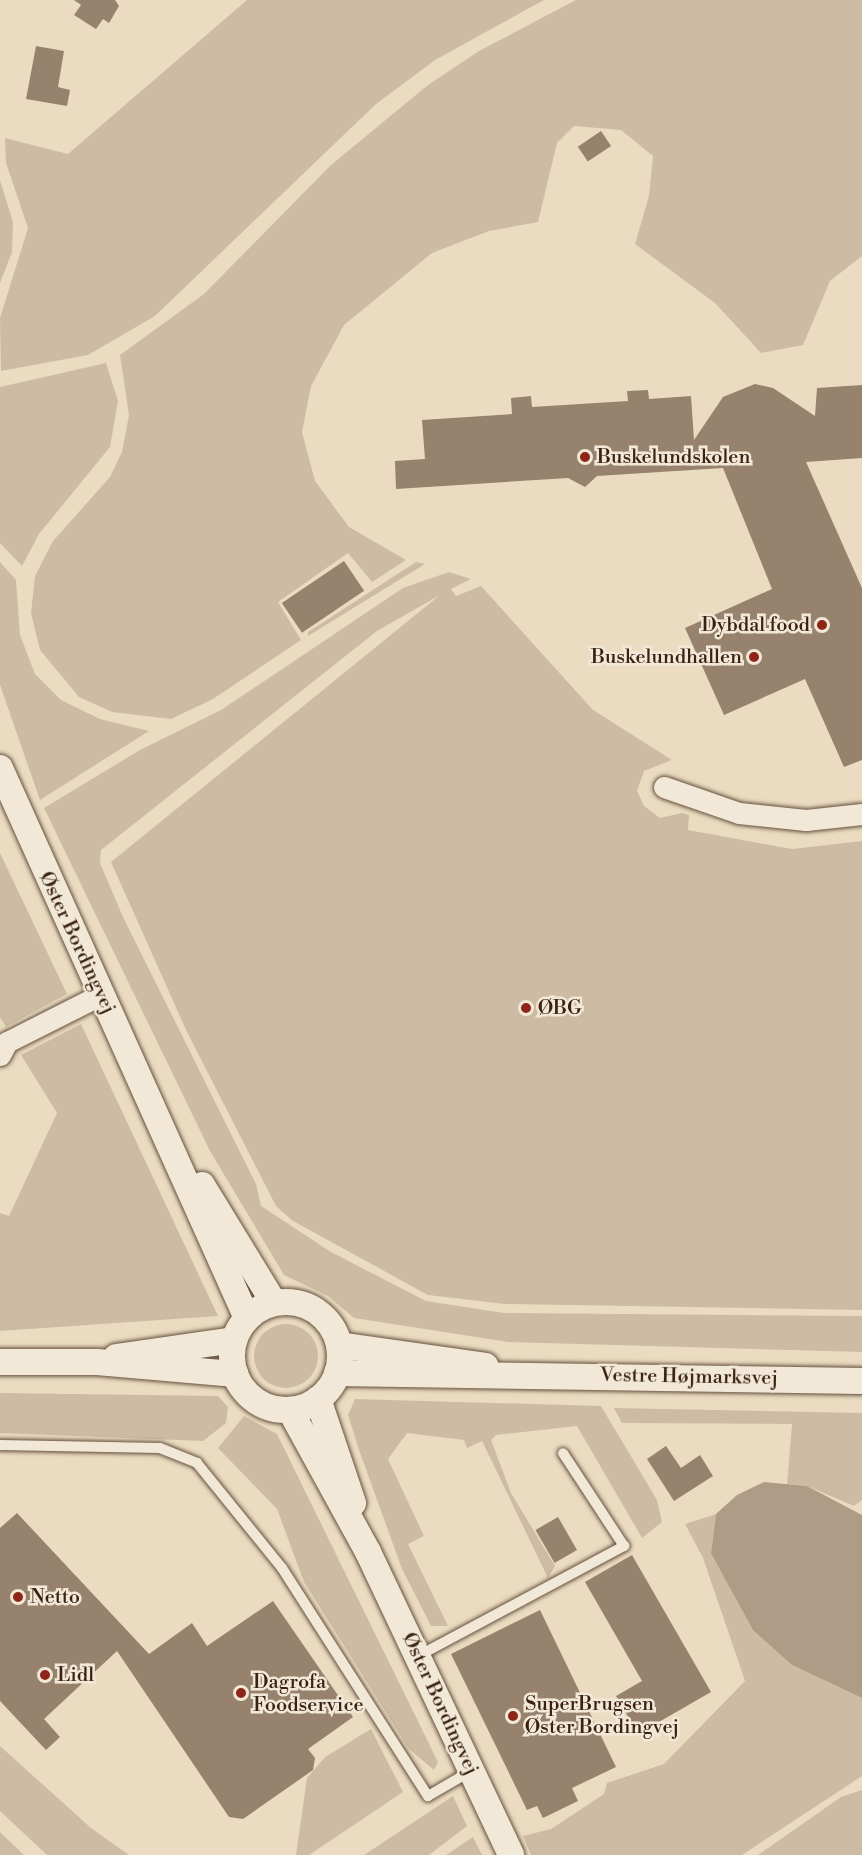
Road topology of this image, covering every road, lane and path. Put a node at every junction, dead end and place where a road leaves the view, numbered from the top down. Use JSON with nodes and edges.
{"nodes":[{"id":1,"x":0,"y":768,"type":"edge"},
{"id":2,"x":664,"y":787,"type":"dead end"},
{"id":3,"x":862,"y":814,"type":"edge"},
{"id":4,"x":100,"y":994,"type":"junction"},
{"id":5,"x":0,"y":1055,"type":"edge"},
{"id":6,"x":160,"y":1116,"type":"junction"},
{"id":7,"x":274,"y":1303,"type":"junction"},
{"id":8,"x":247,"y":1318,"type":"junction"},
{"id":9,"x":234,"y":1340,"type":"junction"},
{"id":10,"x":339,"y":1345,"type":"junction"},
{"id":11,"x":0,"y":1362,"type":"edge"},
{"id":12,"x":97,"y":1362,"type":"junction"},
{"id":13,"x":516,"y":1372,"type":"junction"},
{"id":14,"x":337,"y":1373,"type":"junction"},
{"id":15,"x":235,"y":1374,"type":"junction"},
{"id":16,"x":862,"y":1381,"type":"edge"},
{"id":17,"x":318,"y":1399,"type":"junction"},
{"id":18,"x":290,"y":1410,"type":"junction"},
{"id":19,"x":0,"y":1445,"type":"edge"},
{"id":20,"x":563,"y":1454,"type":"dead end"},
{"id":21,"x":368,"y":1552,"type":"junction"},
{"id":22,"x":417,"y":1657,"type":"junction"},
{"id":23,"x":471,"y":1771,"type":"junction"},
{"id":24,"x":511,"y":1855,"type":"edge"}],
"edges":[{"from":1,"to":4,"type":"street","name":"Øster Bordingvej"},
{"from":2,"to":3,"type":"street"},
{"from":4,"to":5,"type":"street"},
{"from":4,"to":6,"type":"street","name":"Øster Bordingvej"},
{"from":6,"to":7,"type":"street","name":"Øster Bordingvej"},
{"from":6,"to":8,"type":"street","name":"Øster Bordingvej"},
{"from":7,"to":8,"type":"street"},
{"from":7,"to":10,"type":"street"},
{"from":8,"to":9,"type":"street"},
{"from":9,"to":12,"type":"street"},
{"from":9,"to":15,"type":"street"},
{"from":10,"to":13,"type":"street","name":"Vestre Højmarksvej"},
{"from":10,"to":14,"type":"street"},
{"from":11,"to":12,"type":"street"},
{"from":12,"to":15,"type":"street"},
{"from":13,"to":14,"type":"street","name":"Vestre Højmarksvej"},
{"from":13,"to":16,"type":"street","name":"Vestre Højmarksvej"},
{"from":14,"to":17,"type":"street"},
{"from":15,"to":18,"type":"street"},
{"from":17,"to":18,"type":"street"},
{"from":17,"to":21,"type":"street","name":"Øster Bordingvej"},
{"from":18,"to":21,"type":"street","name":"Øster Bordingvej"},
{"from":19,"to":23,"type":"lane"},
{"from":20,"to":22,"type":"lane"},
{"from":21,"to":22,"type":"street","name":"Øster Bordingvej"},
{"from":22,"to":23,"type":"street","name":"Øster Bordingvej"},
{"from":23,"to":24,"type":"street","name":"Øster Bordingvej"}]}
